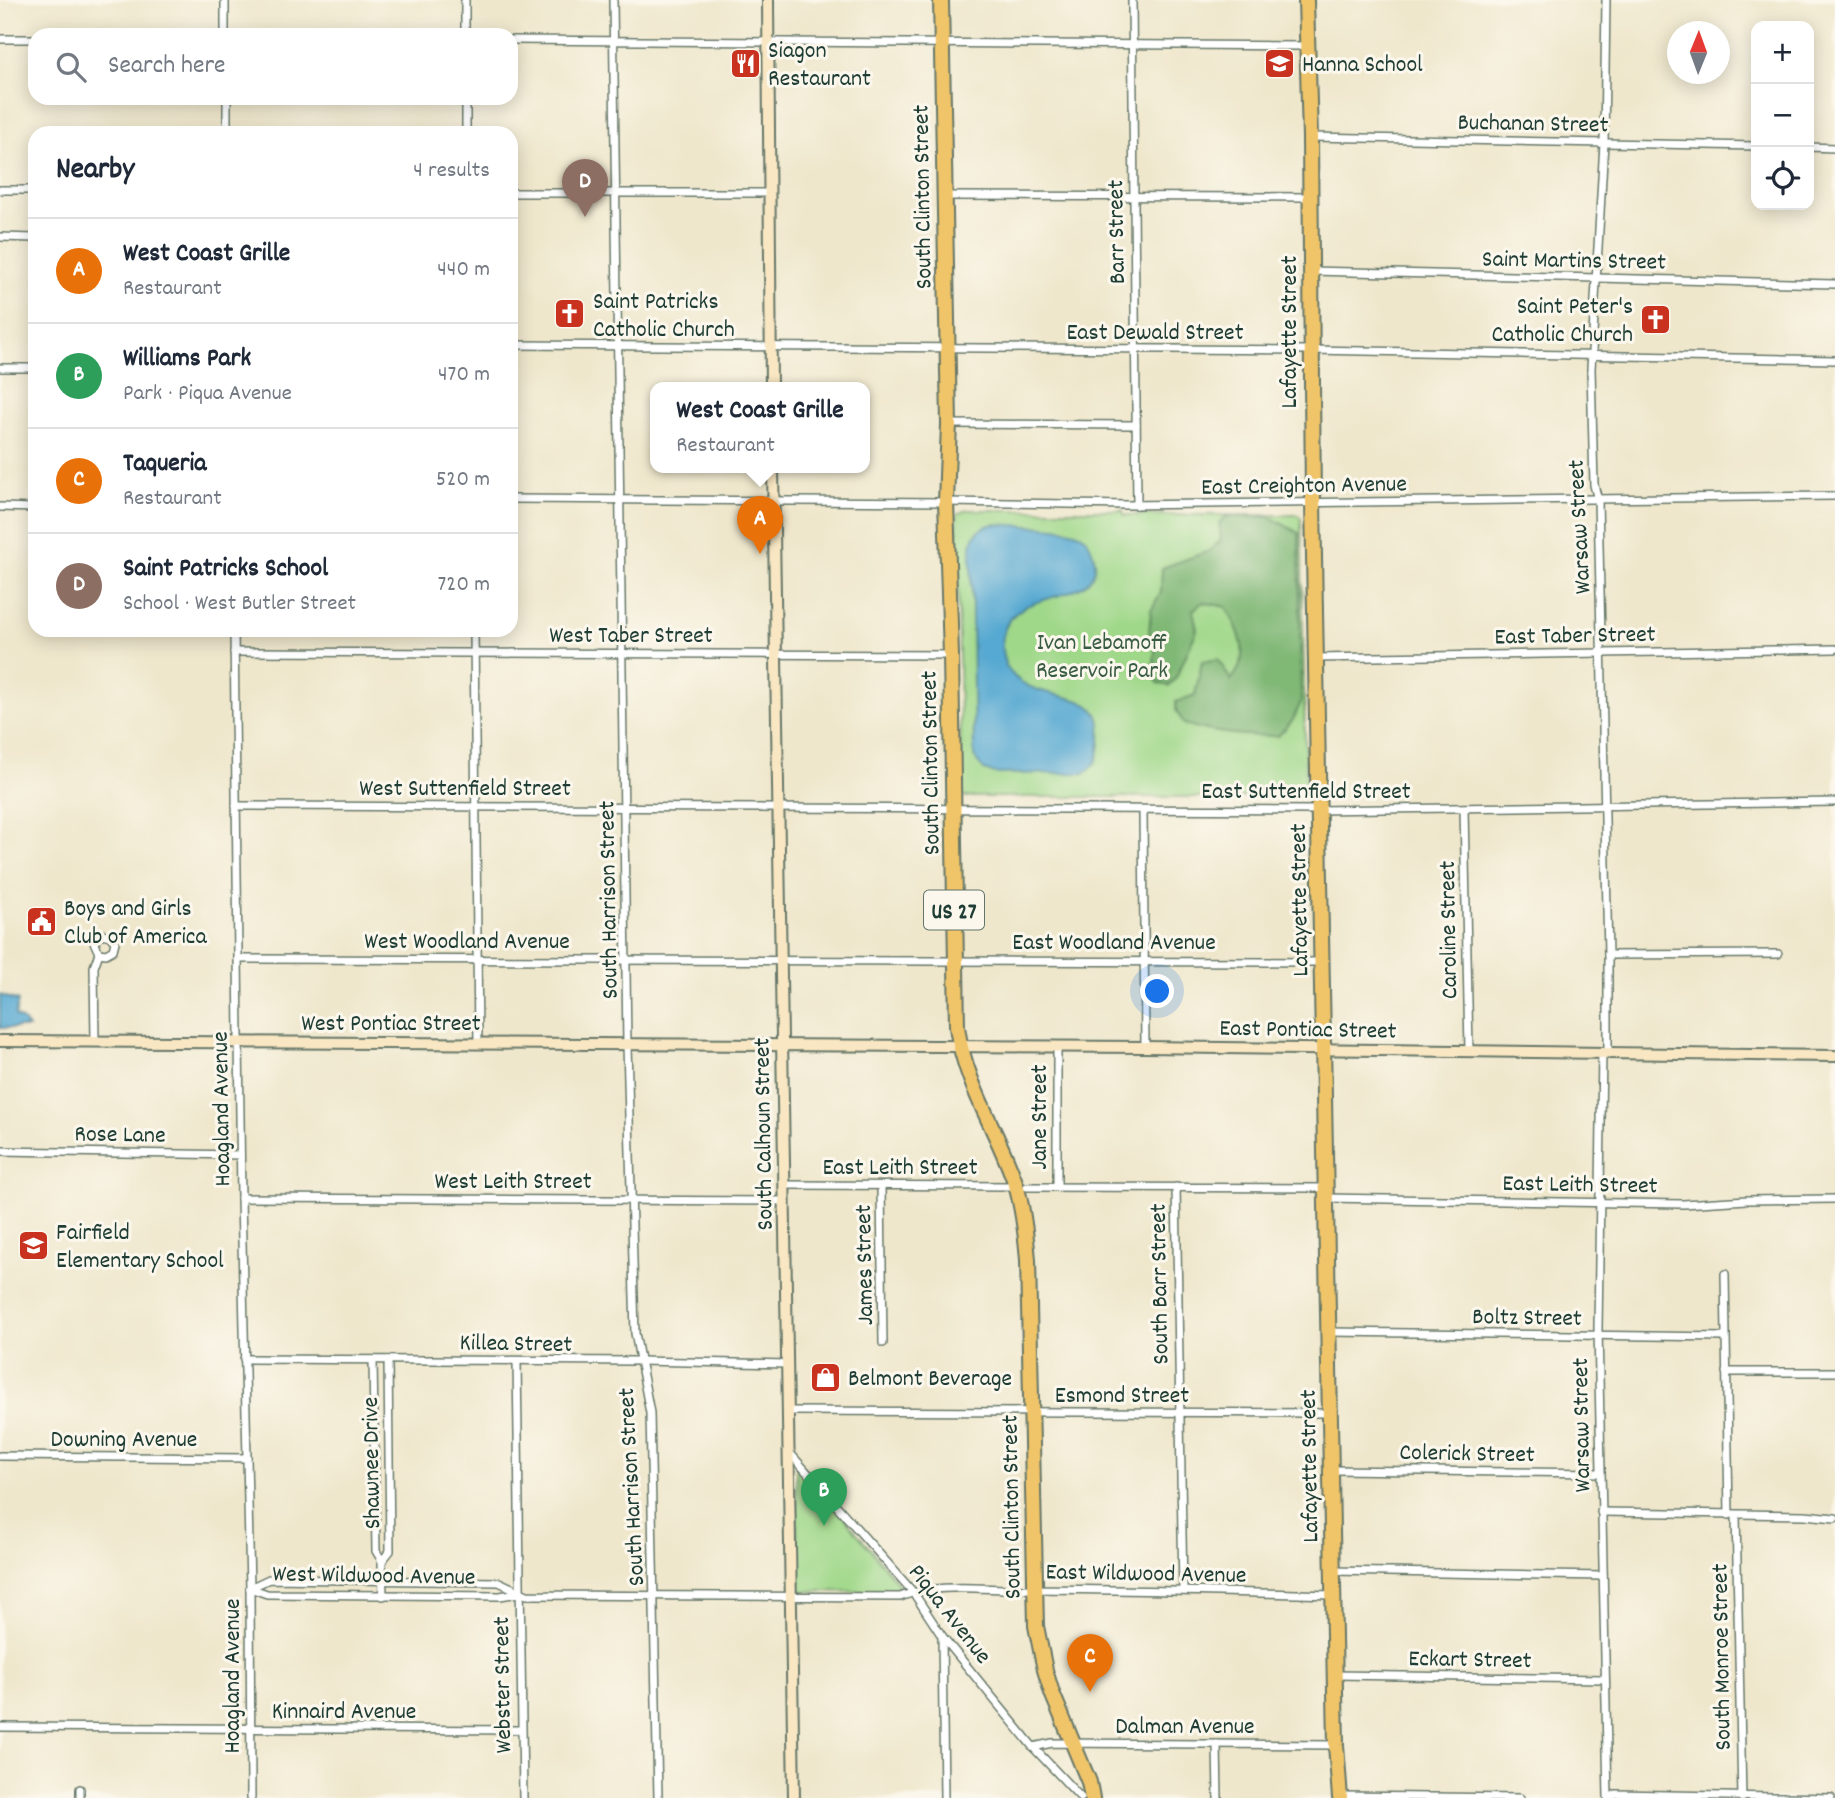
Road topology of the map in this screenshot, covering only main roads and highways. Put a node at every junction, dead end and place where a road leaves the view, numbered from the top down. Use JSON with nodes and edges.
{"nodes":[{"id":1,"x":941,"y":0,"type":"edge"},
{"id":2,"x":1306,"y":0,"type":"edge"},
{"id":3,"x":1340,"y":1797,"type":"edge"},
{"id":4,"x":1092,"y":1798,"type":"edge"}],
"edges":[{"from":1,"to":4,"type":"highway","name":"South Clinton Street","number":"US 27"},
{"from":2,"to":3,"type":"highway","name":"Lafayette Street"}]}
